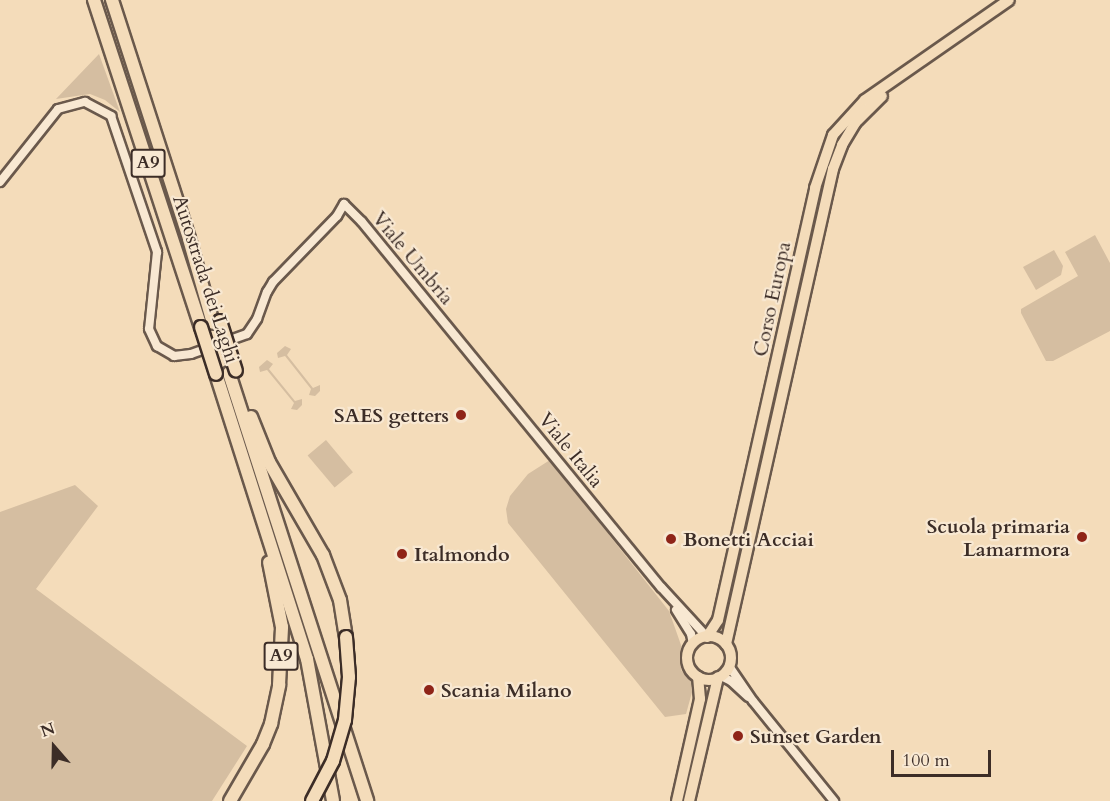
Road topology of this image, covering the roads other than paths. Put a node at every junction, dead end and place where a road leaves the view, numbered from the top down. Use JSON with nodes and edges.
{"nodes":[{"id":1,"x":94,"y":0,"type":"edge"},
{"id":2,"x":112,"y":0,"type":"edge"},
{"id":3,"x":1009,"y":0,"type":"edge"},
{"id":4,"x":967,"y":29,"type":"junction"},
{"id":5,"x":0,"y":182,"type":"edge"},
{"id":6,"x":211,"y":324,"type":"junction"},
{"id":7,"x":455,"y":335,"type":"joint"},
{"id":8,"x":233,"y":372,"type":"junction"},
{"id":9,"x":255,"y":503,"type":"junction"},
{"id":10,"x":661,"y":587,"type":"junction"},
{"id":11,"x":707,"y":637,"type":"junction"},
{"id":12,"x":693,"y":644,"type":"junction"},
{"id":13,"x":726,"y":644,"type":"junction"},
{"id":14,"x":729,"y":666,"type":"junction"},
{"id":15,"x":698,"y":677,"type":"junction"},
{"id":16,"x":720,"y":677,"type":"junction"},
{"id":17,"x":753,"y":701,"type":"junction"},
{"id":18,"x":230,"y":801,"type":"edge"},
{"id":19,"x":312,"y":801,"type":"edge"},
{"id":20,"x":333,"y":801,"type":"edge"},
{"id":21,"x":367,"y":801,"type":"edge"},
{"id":22,"x":678,"y":801,"type":"edge"},
{"id":23,"x":689,"y":801,"type":"edge"},
{"id":24,"x":834,"y":801,"type":"edge"}],
"edges":[{"from":1,"to":6,"type":"highway","name":"Autostrada dei Laghi","number":"A9"},
{"from":2,"to":6,"type":"highway","name":"Autostrada dei Laghi","number":"A9"},
{"from":3,"to":4,"type":"main road","name":"Corso Europa"},
{"from":4,"to":11,"type":"main road","name":"Corso Europa"},
{"from":4,"to":13,"type":"main road","name":"Corso Europa"},
{"from":5,"to":7,"type":"street","name":"Viale Umbria"},
{"from":6,"to":8,"type":"highway","number":"A9"},
{"from":6,"to":9,"type":"highway","name":"Autostrada dei Laghi","number":"A9","bridge":true},
{"from":7,"to":10,"type":"street","name":"Viale Italia"},
{"from":8,"to":19,"type":"highway","number":"A9","bridge":true},
{"from":8,"to":21,"type":"highway","number":"A9"},
{"from":9,"to":18,"type":"highway","number":"A9"},
{"from":9,"to":20,"type":"highway","number":"A9"},
{"from":10,"to":11,"type":"street","name":"Viale Italia"},
{"from":10,"to":12,"type":"street","name":"Viale Italia"},
{"from":11,"to":12,"type":"main road"},
{"from":11,"to":13,"type":"main road"},
{"from":12,"to":15,"type":"main road"},
{"from":13,"to":14,"type":"main road"},
{"from":14,"to":16,"type":"main road"},
{"from":14,"to":17,"type":"street"},
{"from":15,"to":16,"type":"main road"},
{"from":15,"to":22,"type":"main road"},
{"from":16,"to":17,"type":"street"},
{"from":16,"to":23,"type":"main road"},
{"from":17,"to":24,"type":"street"}]}
